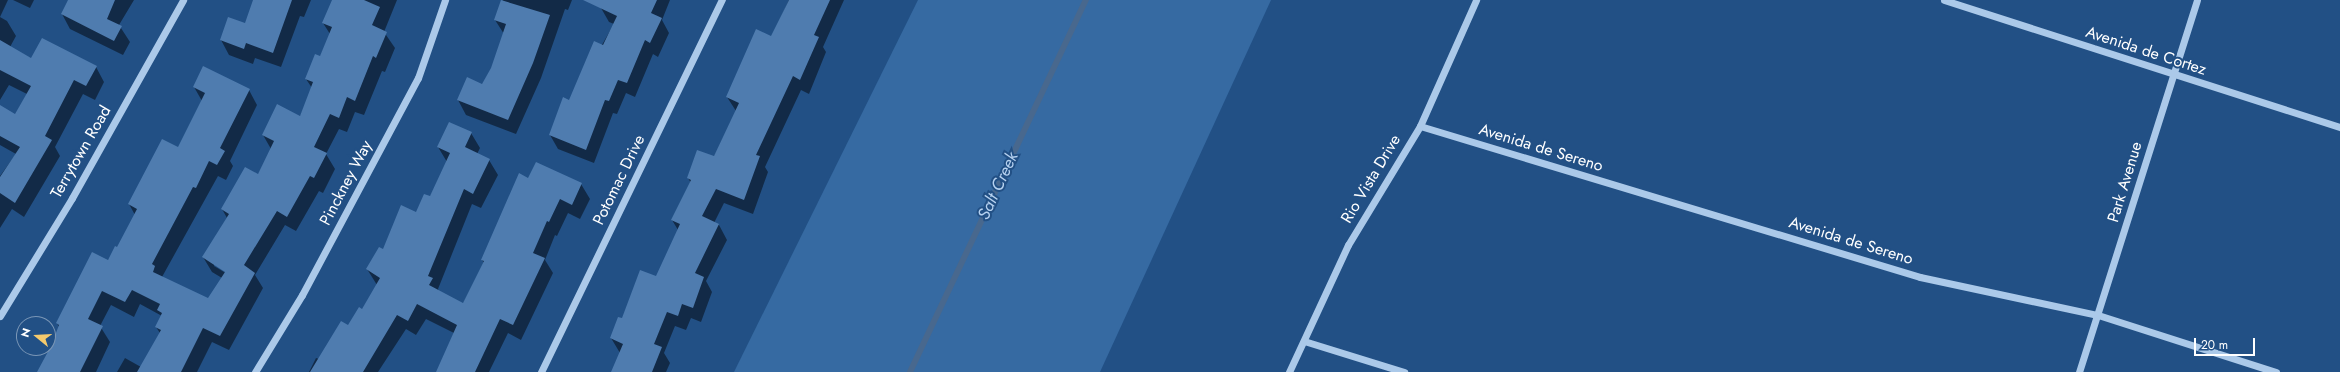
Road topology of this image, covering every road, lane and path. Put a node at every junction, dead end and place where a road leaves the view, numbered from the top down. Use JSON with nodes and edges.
{"nodes":[{"id":1,"x":183,"y":0,"type":"edge"},
{"id":2,"x":445,"y":0,"type":"edge"},
{"id":3,"x":722,"y":0,"type":"edge"},
{"id":4,"x":1476,"y":0,"type":"edge"},
{"id":5,"x":1944,"y":0,"type":"edge"},
{"id":6,"x":2197,"y":0,"type":"edge"},
{"id":7,"x":2172,"y":75,"type":"junction"},
{"id":8,"x":1420,"y":126,"type":"junction"},
{"id":9,"x":2340,"y":127,"type":"edge"},
{"id":10,"x":2098,"y":315,"type":"junction"},
{"id":11,"x":0,"y":316,"type":"edge"},
{"id":12,"x":1304,"y":341,"type":"junction"},
{"id":13,"x":255,"y":372,"type":"edge"},
{"id":14,"x":541,"y":372,"type":"edge"},
{"id":15,"x":1289,"y":372,"type":"edge"},
{"id":16,"x":1404,"y":372,"type":"edge"},
{"id":17,"x":2079,"y":372,"type":"edge"},
{"id":18,"x":2276,"y":372,"type":"edge"}],
"edges":[{"from":1,"to":11,"type":"street","name":"Terrytown Road"},
{"from":2,"to":13,"type":"street","name":"Pinckney Way"},
{"from":3,"to":14,"type":"street","name":"Potomac Drive"},
{"from":4,"to":8,"type":"street","name":"Rio Vista Drive"},
{"from":5,"to":7,"type":"street","name":"Avenida de Cortez"},
{"from":6,"to":7,"type":"street","name":"Park Avenue"},
{"from":7,"to":9,"type":"street","name":"Avenida de Cortez"},
{"from":7,"to":10,"type":"street","name":"Park Avenue"},
{"from":8,"to":10,"type":"street","name":"Avenida de Sereno"},
{"from":8,"to":12,"type":"street","name":"Rio Vista Drive"},
{"from":10,"to":17,"type":"street","name":"Park Avenue"},
{"from":10,"to":18,"type":"street","name":"Avenida de Sereno"},
{"from":12,"to":15,"type":"street","name":"Rio Vista Drive"},
{"from":12,"to":16,"type":"street"}]}
